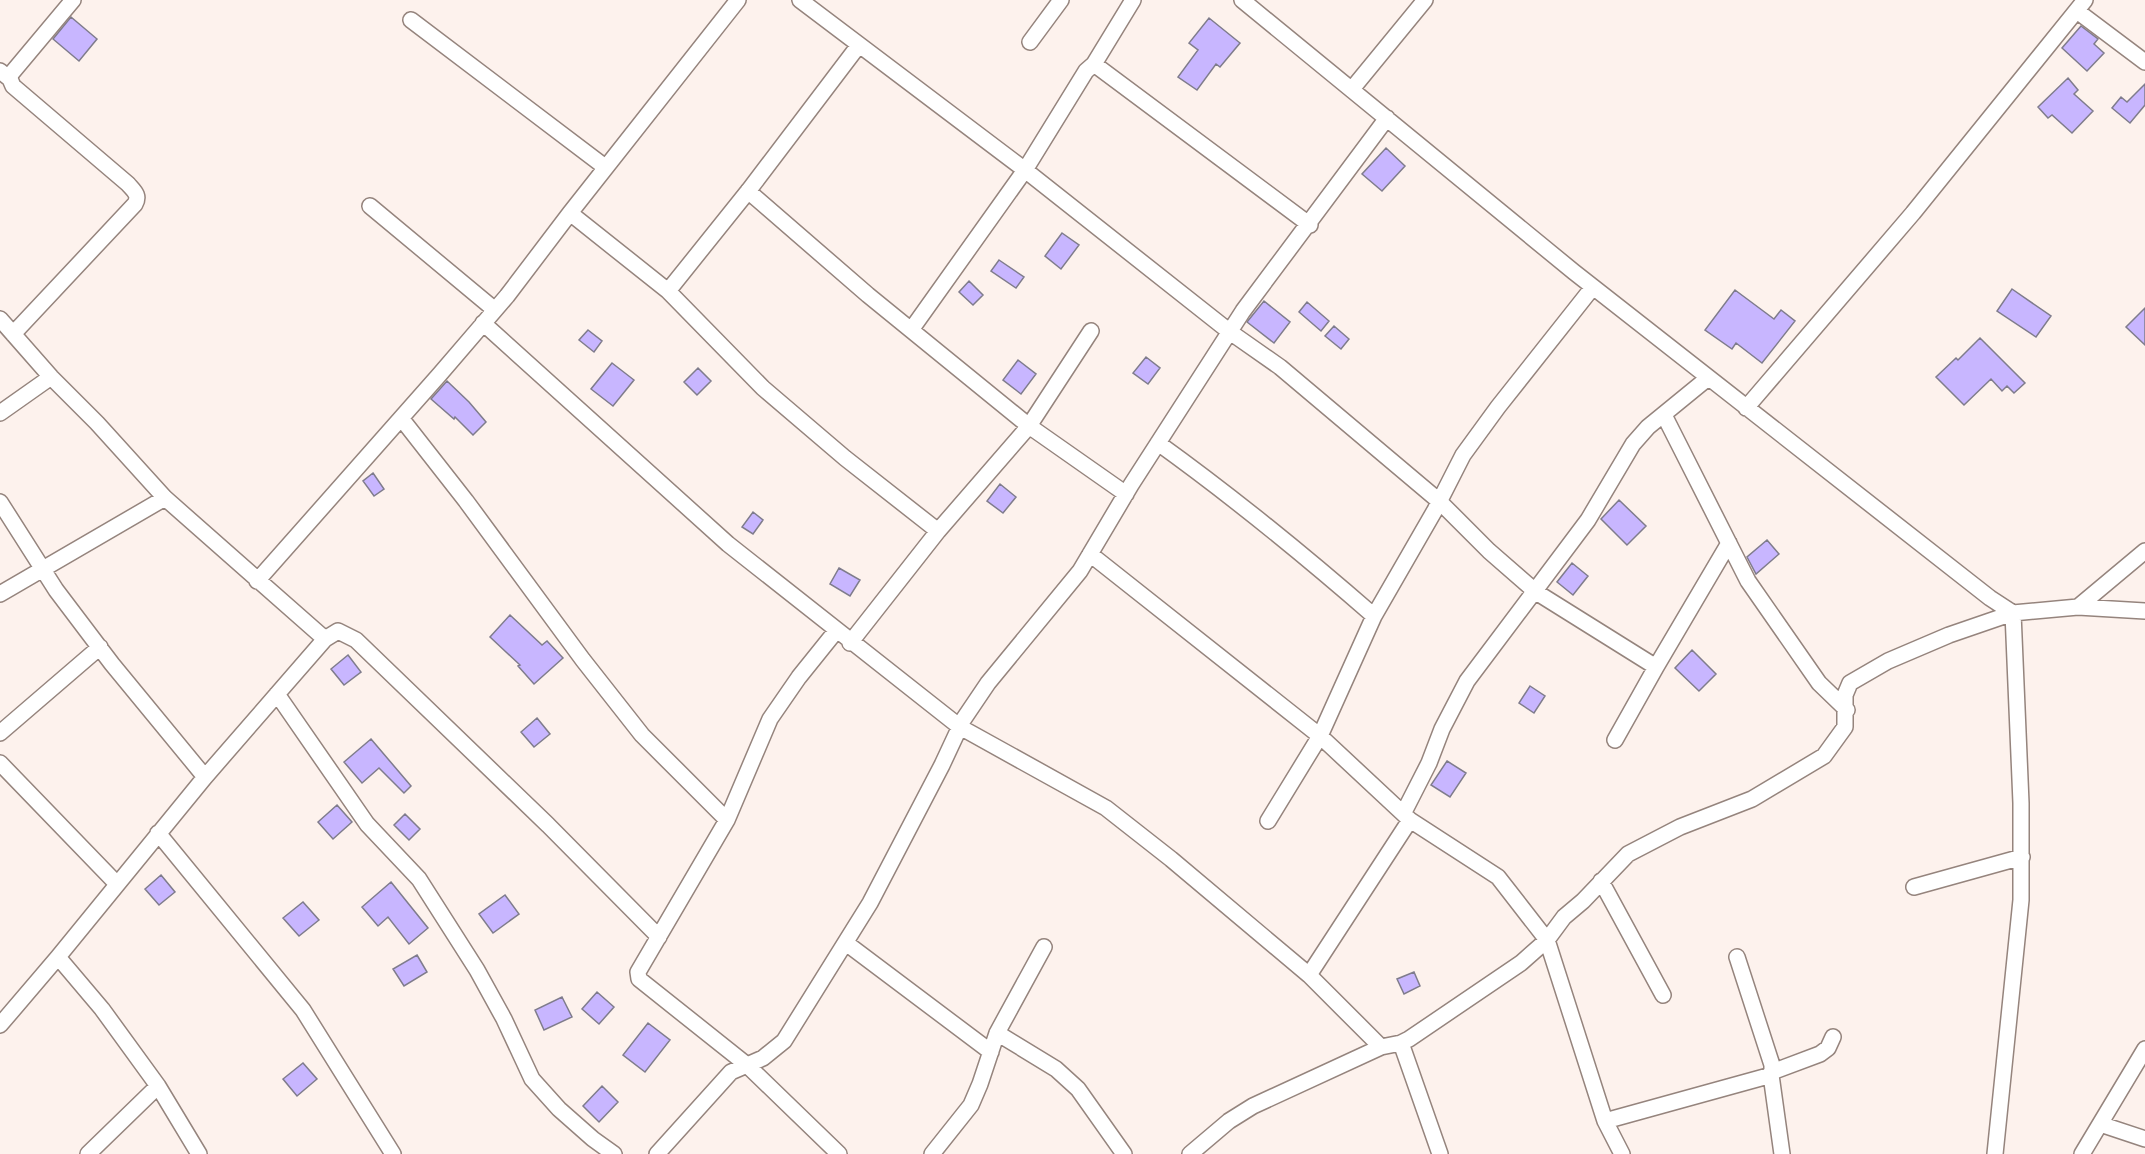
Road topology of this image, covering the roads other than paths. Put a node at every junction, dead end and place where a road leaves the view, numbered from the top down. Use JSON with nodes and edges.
{"nodes":[{"id":1,"x":73,"y":0,"type":"edge"},
{"id":2,"x":738,"y":0,"type":"edge"},
{"id":3,"x":800,"y":0,"type":"edge"},
{"id":4,"x":1061,"y":0,"type":"edge"},
{"id":5,"x":1133,"y":0,"type":"edge"},
{"id":6,"x":1242,"y":0,"type":"edge"},
{"id":7,"x":1425,"y":0,"type":"edge"},
{"id":8,"x":2081,"y":5,"type":"edge"},
{"id":9,"x":411,"y":20,"type":"dead end"},
{"id":10,"x":1030,"y":42,"type":"dead end"},
{"id":11,"x":859,"y":45,"type":"junction"},
{"id":12,"x":2145,"y":62,"type":"edge"},
{"id":13,"x":1094,"y":64,"type":"junction"},
{"id":14,"x":5,"y":75,"type":"edge"},
{"id":15,"x":1352,"y":89,"type":"junction"},
{"id":16,"x":1387,"y":118,"type":"junction"},
{"id":17,"x":605,"y":167,"type":"junction"},
{"id":18,"x":1025,"y":170,"type":"junction"},
{"id":19,"x":748,"y":191,"type":"junction"},
{"id":20,"x":370,"y":206,"type":"dead end"},
{"id":21,"x":570,"y":213,"type":"junction"},
{"id":22,"x":1310,"y":225,"type":"junction"},
{"id":23,"x":1593,"y":287,"type":"junction"},
{"id":24,"x":668,"y":291,"type":"junction"},
{"id":25,"x":495,"y":310,"type":"junction"},
{"id":26,"x":0,"y":319,"type":"edge"},
{"id":27,"x":483,"y":323,"type":"junction"},
{"id":28,"x":911,"y":330,"type":"junction"},
{"id":29,"x":1091,"y":331,"type":"dead end"},
{"id":30,"x":1230,"y":332,"type":"junction"},
{"id":31,"x":13,"y":334,"type":"junction"},
{"id":32,"x":51,"y":377,"type":"junction"},
{"id":33,"x":1708,"y":378,"type":"junction"},
{"id":34,"x":1746,"y":408,"type":"junction"},
{"id":35,"x":0,"y":413,"type":"edge"},
{"id":36,"x":1664,"y":415,"type":"junction"},
{"id":37,"x":401,"y":418,"type":"junction"},
{"id":38,"x":1029,"y":426,"type":"junction"},
{"id":39,"x":1158,"y":443,"type":"junction"},
{"id":40,"x":1126,"y":495,"type":"junction"},
{"id":41,"x":165,"y":498,"type":"junction"},
{"id":42,"x":1439,"y":501,"type":"junction"},
{"id":43,"x":0,"y":502,"type":"edge"},
{"id":44,"x":938,"y":531,"type":"junction"},
{"id":45,"x":1729,"y":543,"type":"junction"},
{"id":46,"x":2145,"y":551,"type":"edge"},
{"id":47,"x":1090,"y":554,"type":"junction"},
{"id":48,"x":44,"y":570,"type":"junction"},
{"id":49,"x":257,"y":581,"type":"junction"},
{"id":50,"x":1536,"y":592,"type":"junction"},
{"id":51,"x":0,"y":594,"type":"edge"},
{"id":52,"x":2078,"y":607,"type":"junction"},
{"id":53,"x":2145,"y":610,"type":"edge"},
{"id":54,"x":2013,"y":613,"type":"junction"},
{"id":55,"x":1374,"y":616,"type":"junction"},
{"id":56,"x":836,"y":631,"type":"junction"},
{"id":57,"x":324,"y":639,"type":"junction"},
{"id":58,"x":850,"y":643,"type":"junction"},
{"id":59,"x":100,"y":647,"type":"junction"},
{"id":60,"x":1656,"y":667,"type":"junction"},
{"id":61,"x":277,"y":694,"type":"junction"},
{"id":62,"x":1847,"y":710,"type":"junction"},
{"id":63,"x":960,"y":727,"type":"junction"},
{"id":64,"x":0,"y":733,"type":"edge"},
{"id":65,"x":1320,"y":736,"type":"junction"},
{"id":66,"x":1615,"y":740,"type":"dead end"},
{"id":67,"x":0,"y":764,"type":"edge"},
{"id":68,"x":205,"y":777,"type":"junction"},
{"id":69,"x":1407,"y":816,"type":"junction"},
{"id":70,"x":727,"y":820,"type":"junction"},
{"id":71,"x":1268,"y":821,"type":"dead end"},
{"id":72,"x":158,"y":833,"type":"junction"},
{"id":73,"x":2022,"y":857,"type":"junction"},
{"id":74,"x":1601,"y":881,"type":"junction"},
{"id":75,"x":117,"y":884,"type":"junction"},
{"id":76,"x":1914,"y":887,"type":"dead end"},
{"id":77,"x":659,"y":937,"type":"junction"},
{"id":78,"x":1547,"y":940,"type":"junction"},
{"id":79,"x":846,"y":943,"type":"junction"},
{"id":80,"x":1044,"y":947,"type":"dead end"},
{"id":81,"x":58,"y":957,"type":"junction"},
{"id":82,"x":1737,"y":957,"type":"dead end"},
{"id":83,"x":1309,"y":975,"type":"junction"},
{"id":84,"x":1663,"y":995,"type":"dead end"},
{"id":85,"x":0,"y":1025,"type":"edge"},
{"id":86,"x":997,"y":1033,"type":"junction"},
{"id":87,"x":1833,"y":1037,"type":"dead end"},
{"id":88,"x":1401,"y":1043,"type":"junction"},
{"id":89,"x":1381,"y":1047,"type":"junction"},
{"id":90,"x":2145,"y":1049,"type":"edge"},
{"id":91,"x":990,"y":1052,"type":"junction"},
{"id":92,"x":747,"y":1065,"type":"junction"},
{"id":93,"x":1771,"y":1073,"type":"junction"},
{"id":94,"x":158,"y":1086,"type":"junction"},
{"id":95,"x":1605,"y":1121,"type":"junction"},
{"id":96,"x":2100,"y":1124,"type":"junction"},
{"id":97,"x":2145,"y":1138,"type":"edge"},
{"id":98,"x":88,"y":1154,"type":"edge"},
{"id":99,"x":199,"y":1154,"type":"edge"},
{"id":100,"x":393,"y":1154,"type":"edge"},
{"id":101,"x":614,"y":1154,"type":"edge"},
{"id":102,"x":657,"y":1154,"type":"edge"},
{"id":103,"x":839,"y":1154,"type":"edge"},
{"id":104,"x":932,"y":1154,"type":"edge"},
{"id":105,"x":1124,"y":1154,"type":"edge"},
{"id":106,"x":1190,"y":1154,"type":"edge"},
{"id":107,"x":1440,"y":1154,"type":"edge"},
{"id":108,"x":1622,"y":1154,"type":"edge"},
{"id":109,"x":1782,"y":1154,"type":"edge"},
{"id":110,"x":1995,"y":1154,"type":"edge"},
{"id":111,"x":2082,"y":1154,"type":"edge"}],
"edges":[{"from":1,"to":14,"type":"street"},
{"from":2,"to":17,"type":"street"},
{"from":3,"to":11,"type":"street"},
{"from":4,"to":10,"type":"street"},
{"from":5,"to":13,"type":"street"},
{"from":6,"to":15,"type":"street"},
{"from":7,"to":15,"type":"street"},
{"from":8,"to":12,"type":"street"},
{"from":8,"to":34,"type":"street"},
{"from":9,"to":17,"type":"street"},
{"from":11,"to":18,"type":"street"},
{"from":11,"to":19,"type":"street"},
{"from":13,"to":18,"type":"street"},
{"from":13,"to":22,"type":"street"},
{"from":14,"to":31,"type":"street"},
{"from":15,"to":16,"type":"street"},
{"from":16,"to":22,"type":"street"},
{"from":16,"to":23,"type":"street"},
{"from":17,"to":21,"type":"street"},
{"from":18,"to":28,"type":"street"},
{"from":18,"to":30,"type":"street"},
{"from":19,"to":24,"type":"street"},
{"from":19,"to":28,"type":"street"},
{"from":20,"to":25,"type":"street"},
{"from":21,"to":24,"type":"street"},
{"from":21,"to":25,"type":"street"},
{"from":22,"to":30,"type":"street"},
{"from":23,"to":33,"type":"street"},
{"from":23,"to":42,"type":"street"},
{"from":24,"to":44,"type":"street"},
{"from":25,"to":27,"type":"street"},
{"from":26,"to":31,"type":"street"},
{"from":27,"to":37,"type":"street"},
{"from":27,"to":56,"type":"street"},
{"from":28,"to":38,"type":"street"},
{"from":29,"to":38,"type":"street"},
{"from":30,"to":39,"type":"street"},
{"from":30,"to":42,"type":"street"},
{"from":31,"to":32,"type":"street"},
{"from":32,"to":35,"type":"street"},
{"from":32,"to":41,"type":"street"},
{"from":33,"to":34,"type":"street"},
{"from":33,"to":36,"type":"street"},
{"from":34,"to":54,"type":"street"},
{"from":36,"to":45,"type":"street"},
{"from":36,"to":50,"type":"street"},
{"from":37,"to":49,"type":"street"},
{"from":37,"to":70,"type":"street"},
{"from":38,"to":40,"type":"street"},
{"from":38,"to":44,"type":"street"},
{"from":39,"to":40,"type":"street"},
{"from":39,"to":55,"type":"street"},
{"from":40,"to":47,"type":"street"},
{"from":41,"to":48,"type":"street"},
{"from":41,"to":49,"type":"street"},
{"from":42,"to":50,"type":"street"},
{"from":42,"to":55,"type":"street"},
{"from":43,"to":48,"type":"street"},
{"from":44,"to":58,"type":"street"},
{"from":45,"to":60,"type":"street"},
{"from":45,"to":62,"type":"street"},
{"from":46,"to":52,"type":"street"},
{"from":47,"to":63,"type":"street"},
{"from":47,"to":65,"type":"street"},
{"from":48,"to":51,"type":"street"},
{"from":48,"to":59,"type":"street"},
{"from":49,"to":57,"type":"street"},
{"from":50,"to":60,"type":"street"},
{"from":50,"to":69,"type":"street"},
{"from":52,"to":53,"type":"street"},
{"from":52,"to":54,"type":"street"},
{"from":54,"to":62,"type":"street"},
{"from":54,"to":73,"type":"street"},
{"from":55,"to":65,"type":"street"},
{"from":56,"to":58,"type":"street"},
{"from":56,"to":70,"type":"street"},
{"from":57,"to":61,"type":"street"},
{"from":57,"to":77,"type":"street"},
{"from":58,"to":63,"type":"street"},
{"from":59,"to":64,"type":"street"},
{"from":59,"to":68,"type":"street"},
{"from":60,"to":66,"type":"street"},
{"from":61,"to":68,"type":"street"},
{"from":61,"to":101,"type":"street"},
{"from":62,"to":74,"type":"street"},
{"from":63,"to":79,"type":"street"},
{"from":63,"to":83,"type":"street"},
{"from":65,"to":69,"type":"street"},
{"from":65,"to":71,"type":"street"},
{"from":67,"to":75,"type":"street"},
{"from":68,"to":72,"type":"street"},
{"from":69,"to":78,"type":"street"},
{"from":69,"to":83,"type":"street"},
{"from":70,"to":77,"type":"street"},
{"from":72,"to":75,"type":"street"},
{"from":72,"to":100,"type":"street"},
{"from":73,"to":76,"type":"street"},
{"from":73,"to":110,"type":"street"},
{"from":74,"to":78,"type":"street"},
{"from":74,"to":84,"type":"street"},
{"from":75,"to":81,"type":"street"},
{"from":77,"to":92,"type":"street"},
{"from":78,"to":88,"type":"street"},
{"from":78,"to":95,"type":"street"},
{"from":79,"to":91,"type":"street"},
{"from":79,"to":92,"type":"street"},
{"from":80,"to":86,"type":"street"},
{"from":81,"to":85,"type":"street"},
{"from":81,"to":94,"type":"street"},
{"from":82,"to":93,"type":"street"},
{"from":83,"to":89,"type":"street"},
{"from":86,"to":91,"type":"street"},
{"from":86,"to":105,"type":"street"},
{"from":87,"to":93,"type":"street"},
{"from":88,"to":89,"type":"street"},
{"from":88,"to":107,"type":"street"},
{"from":89,"to":106,"type":"street"},
{"from":90,"to":96,"type":"street"},
{"from":91,"to":104,"type":"street"},
{"from":92,"to":102,"type":"street"},
{"from":92,"to":103,"type":"street"},
{"from":93,"to":95,"type":"street"},
{"from":93,"to":109,"type":"street"},
{"from":94,"to":98,"type":"street"},
{"from":94,"to":99,"type":"street"},
{"from":95,"to":108,"type":"street"},
{"from":96,"to":97,"type":"street"},
{"from":96,"to":111,"type":"street"}]}
